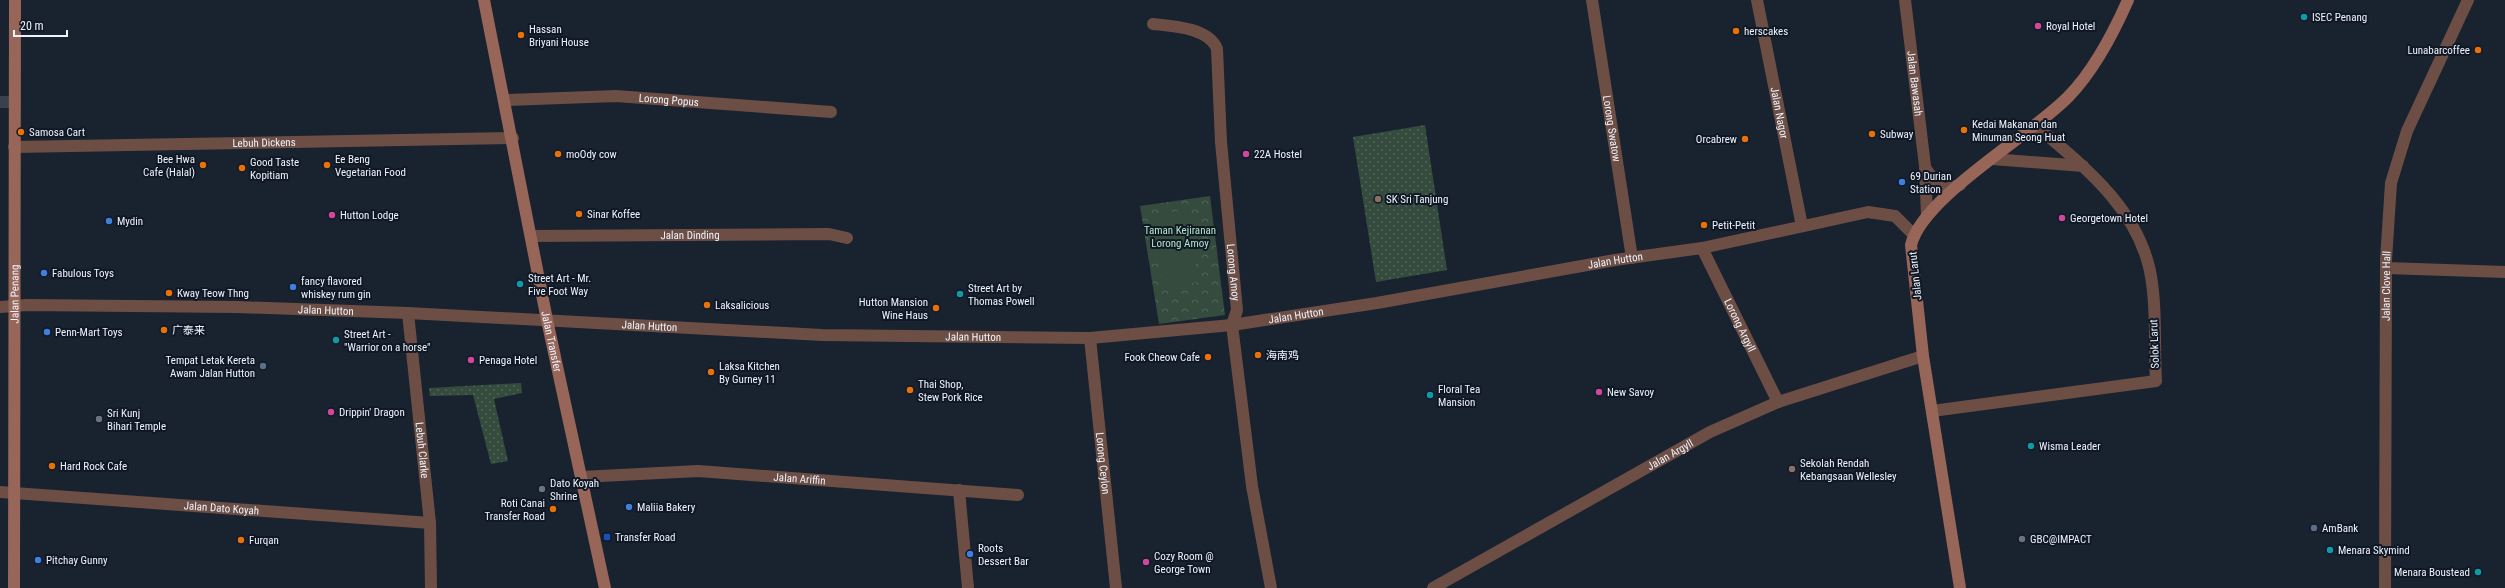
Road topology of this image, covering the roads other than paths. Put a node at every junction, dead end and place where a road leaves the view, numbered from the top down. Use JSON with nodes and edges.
{"nodes":[{"id":1,"x":15,"y":0,"type":"edge"},
{"id":2,"x":484,"y":0,"type":"edge"},
{"id":3,"x":1592,"y":0,"type":"edge"},
{"id":4,"x":1757,"y":0,"type":"edge"},
{"id":5,"x":1905,"y":0,"type":"edge"},
{"id":6,"x":2128,"y":0,"type":"edge"},
{"id":7,"x":2468,"y":0,"type":"edge"},
{"id":8,"x":1153,"y":24,"type":"dead end"},
{"id":9,"x":505,"y":100,"type":"junction"},
{"id":10,"x":831,"y":112,"type":"dead end"},
{"id":11,"x":2035,"y":125,"type":"junction"},
{"id":12,"x":513,"y":138,"type":"junction"},
{"id":13,"x":14,"y":147,"type":"junction"},
{"id":14,"x":1992,"y":160,"type":"junction"},
{"id":15,"x":1925,"y":166,"type":"junction"},
{"id":16,"x":2083,"y":166,"type":"junction"},
{"id":17,"x":1960,"y":185,"type":"junction"},
{"id":18,"x":1927,"y":216,"type":"junction"},
{"id":19,"x":1802,"y":226,"type":"junction"},
{"id":20,"x":1914,"y":235,"type":"junction"},
{"id":21,"x":531,"y":236,"type":"junction"},
{"id":22,"x":847,"y":238,"type":"dead end"},
{"id":23,"x":1702,"y":248,"type":"junction"},
{"id":24,"x":1632,"y":258,"type":"junction"},
{"id":25,"x":2386,"y":268,"type":"junction"},
{"id":26,"x":2505,"y":272,"type":"edge"},
{"id":27,"x":14,"y":306,"type":"junction"},
{"id":28,"x":0,"y":307,"type":"edge"},
{"id":29,"x":408,"y":313,"type":"junction"},
{"id":30,"x":547,"y":320,"type":"junction"},
{"id":31,"x":1232,"y":325,"type":"junction"},
{"id":32,"x":1090,"y":338,"type":"junction"},
{"id":33,"x":1923,"y":356,"type":"junction"},
{"id":34,"x":1778,"y":402,"type":"junction"},
{"id":35,"x":1932,"y":410,"type":"junction"},
{"id":36,"x":581,"y":477,"type":"junction"},
{"id":37,"x":959,"y":490,"type":"junction"},
{"id":38,"x":14,"y":491,"type":"junction"},
{"id":39,"x":0,"y":492,"type":"edge"},
{"id":40,"x":1018,"y":494,"type":"dead end"},
{"id":41,"x":430,"y":523,"type":"junction"},
{"id":42,"x":14,"y":588,"type":"edge"},
{"id":43,"x":431,"y":588,"type":"edge"},
{"id":44,"x":605,"y":588,"type":"edge"},
{"id":45,"x":968,"y":588,"type":"edge"},
{"id":46,"x":1116,"y":588,"type":"edge"},
{"id":47,"x":1271,"y":588,"type":"edge"},
{"id":48,"x":1433,"y":588,"type":"edge"},
{"id":49,"x":1960,"y":588,"type":"edge"},
{"id":50,"x":2385,"y":588,"type":"edge"}],
"edges":[{"from":1,"to":13,"type":"main road","name":"Jalan Penang"},
{"from":2,"to":9,"type":"main road","name":"Jalan Transfer"},
{"from":3,"to":24,"type":"street","name":"Lorong Swatow"},
{"from":4,"to":19,"type":"street","name":"Jalan Nagor"},
{"from":5,"to":15,"type":"street","name":"Jalan Bawasah"},
{"from":6,"to":11,"type":"main road"},
{"from":7,"to":25,"type":"street","name":"Jalan Clove Hall"},
{"from":8,"to":31,"type":"street","name":"Lorong Amoy"},
{"from":9,"to":10,"type":"street","name":"Lorong Popus"},
{"from":9,"to":12,"type":"main road","name":"Jalan Transfer"},
{"from":11,"to":14,"type":"main road"},
{"from":11,"to":16,"type":"street","name":"Solok Larut"},
{"from":12,"to":13,"type":"street","name":"Lebuh Dickens"},
{"from":12,"to":21,"type":"main road","name":"Jalan Transfer"},
{"from":13,"to":27,"type":"main road","name":"Jalan Penang"},
{"from":14,"to":16,"type":"street"},
{"from":14,"to":17,"type":"main road"},
{"from":15,"to":17,"type":"street","name":"Jalan Bawasah"},
{"from":15,"to":18,"type":"street","name":"Jalan Bawasah"},
{"from":16,"to":35,"type":"street","name":"Solok Larut"},
{"from":17,"to":18,"type":"main road"},
{"from":18,"to":20,"type":"main road"},
{"from":19,"to":20,"type":"street","name":"Jalan Hutton"},
{"from":19,"to":23,"type":"street","name":"Jalan Hutton"},
{"from":20,"to":33,"type":"main road","name":"Jalan Larut"},
{"from":21,"to":22,"type":"street","name":"Jalan Dinding"},
{"from":21,"to":30,"type":"main road","name":"Jalan Transfer"},
{"from":23,"to":24,"type":"street","name":"Jalan Hutton"},
{"from":23,"to":34,"type":"street","name":"Lorong Argyll"},
{"from":24,"to":31,"type":"street","name":"Jalan Hutton"},
{"from":25,"to":26,"type":"street"},
{"from":25,"to":50,"type":"street","name":"Jalan Clove Hall"},
{"from":27,"to":28,"type":"street","name":"Jalan Hutton"},
{"from":27,"to":29,"type":"street","name":"Jalan Hutton"},
{"from":27,"to":38,"type":"main road","name":"Jalan Penang"},
{"from":29,"to":30,"type":"street","name":"Jalan Hutton"},
{"from":29,"to":41,"type":"street","name":"Lebuh Clarke"},
{"from":30,"to":32,"type":"street","name":"Jalan Hutton"},
{"from":30,"to":36,"type":"main road","name":"Jalan Transfer"},
{"from":31,"to":32,"type":"street","name":"Jalan Hutton"},
{"from":31,"to":47,"type":"street","name":"Lorong Amoy"},
{"from":32,"to":46,"type":"street","name":"Lorong Ceylon"},
{"from":33,"to":34,"type":"street","name":"Jalan Argyll"},
{"from":33,"to":35,"type":"main road","name":"Jalan Larut"},
{"from":34,"to":48,"type":"street","name":"Jalan Argyll"},
{"from":35,"to":49,"type":"main road","name":"Jalan Larut"},
{"from":36,"to":37,"type":"street","name":"Jalan Ariffin"},
{"from":36,"to":44,"type":"main road","name":"Jalan Transfer"},
{"from":37,"to":40,"type":"street","name":"Jalan Ariffin"},
{"from":37,"to":45,"type":"street"},
{"from":38,"to":39,"type":"street","name":"Jalan Dato Koyah"},
{"from":38,"to":41,"type":"street","name":"Jalan Dato Koyah"},
{"from":38,"to":42,"type":"main road","name":"Jalan Penang"},
{"from":41,"to":43,"type":"street","name":"Lebuh Clarke"}]}
